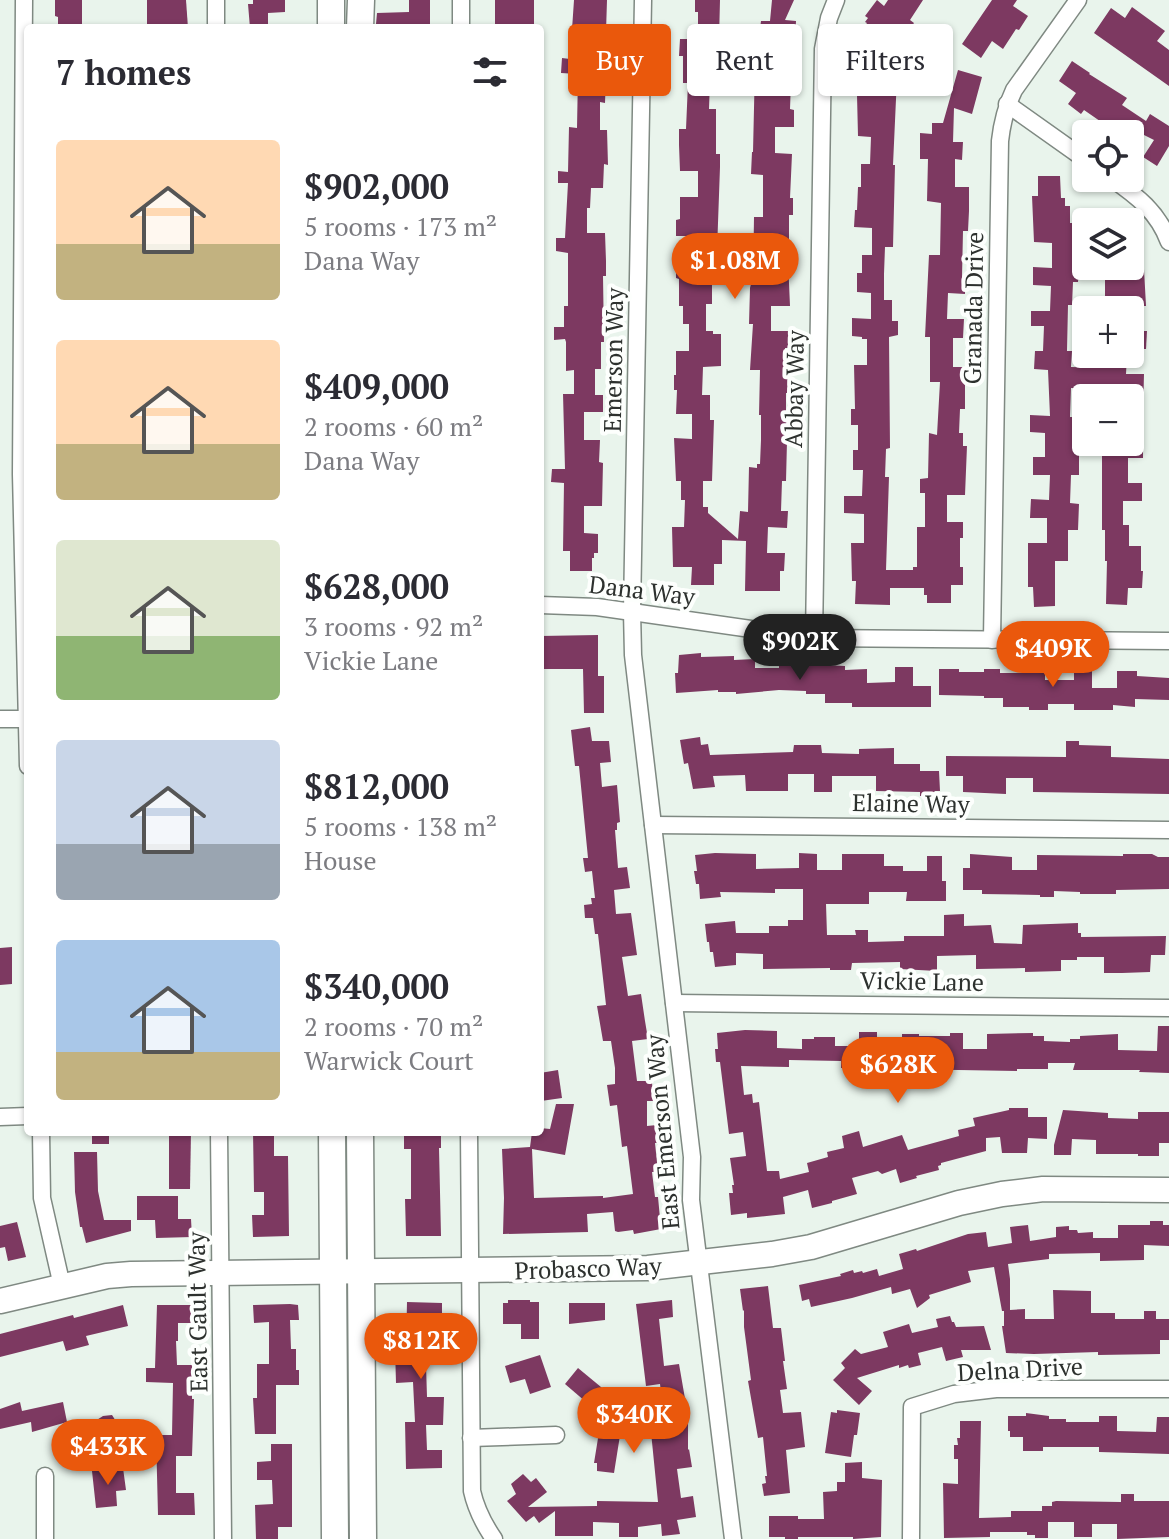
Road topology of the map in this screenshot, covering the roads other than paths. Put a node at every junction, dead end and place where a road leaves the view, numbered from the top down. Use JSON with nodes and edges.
{"nodes":[{"id":1,"x":24,"y":0,"type":"edge"},
{"id":2,"x":216,"y":0,"type":"edge"},
{"id":3,"x":331,"y":0,"type":"edge"},
{"id":4,"x":361,"y":0,"type":"edge"},
{"id":5,"x":461,"y":0,"type":"edge"},
{"id":6,"x":643,"y":0,"type":"edge"},
{"id":7,"x":836,"y":0,"type":"edge"},
{"id":8,"x":1078,"y":0,"type":"edge"},
{"id":9,"x":216,"y":24,"type":"edge"},
{"id":10,"x":331,"y":24,"type":"edge"},
{"id":11,"x":360,"y":24,"type":"edge"},
{"id":12,"x":461,"y":24,"type":"edge"},
{"id":13,"x":1007,"y":104,"type":"junction"},
{"id":14,"x":1072,"y":150,"type":"edge"},
{"id":15,"x":1131,"y":192,"type":"edge"},
{"id":16,"x":1169,"y":242,"type":"edge"},
{"id":17,"x":24,"y":596,"type":"edge"},
{"id":18,"x":544,"y":605,"type":"edge"},
{"id":19,"x":632,"y":611,"type":"junction"},
{"id":20,"x":814,"y":638,"type":"junction"},
{"id":21,"x":992,"y":640,"type":"junction"},
{"id":22,"x":1169,"y":641,"type":"edge"},
{"id":23,"x":0,"y":719,"type":"edge"},
{"id":24,"x":24,"y":719,"type":"edge"},
{"id":25,"x":641,"y":720,"type":"joint"},
{"id":26,"x":653,"y":825,"type":"junction"},
{"id":27,"x":1169,"y":830,"type":"edge"},
{"id":28,"x":674,"y":1003,"type":"junction"},
{"id":29,"x":1169,"y":1008,"type":"edge"},
{"id":30,"x":24,"y":1116,"type":"edge"},
{"id":31,"x":0,"y":1117,"type":"edge"},
{"id":32,"x":41,"y":1136,"type":"edge"},
{"id":33,"x":219,"y":1136,"type":"edge"},
{"id":34,"x":332,"y":1136,"type":"edge"},
{"id":35,"x":360,"y":1136,"type":"edge"},
{"id":36,"x":469,"y":1136,"type":"edge"},
{"id":37,"x":1169,"y":1190,"type":"edge"},
{"id":38,"x":700,"y":1263,"type":"junction"},
{"id":39,"x":470,"y":1271,"type":"junction"},
{"id":40,"x":333,"y":1272,"type":"junction"},
{"id":41,"x":361,"y":1272,"type":"junction"},
{"id":42,"x":221,"y":1273,"type":"junction"},
{"id":43,"x":62,"y":1286,"type":"junction"},
{"id":44,"x":0,"y":1301,"type":"edge"},
{"id":45,"x":1169,"y":1389,"type":"edge"},
{"id":46,"x":556,"y":1435,"type":"dead end"},
{"id":47,"x":471,"y":1438,"type":"junction"},
{"id":48,"x":45,"y":1476,"type":"dead end"},
{"id":49,"x":45,"y":1539,"type":"edge"},
{"id":50,"x":223,"y":1539,"type":"edge"},
{"id":51,"x":335,"y":1539,"type":"edge"},
{"id":52,"x":363,"y":1539,"type":"edge"},
{"id":53,"x":494,"y":1539,"type":"edge"},
{"id":54,"x":733,"y":1539,"type":"edge"},
{"id":55,"x":911,"y":1539,"type":"edge"}],
"edges":[{"from":1,"to":17,"type":"street"},
{"from":2,"to":9,"type":"street"},
{"from":3,"to":10,"type":"main road"},
{"from":4,"to":11,"type":"main road"},
{"from":5,"to":12,"type":"street"},
{"from":6,"to":19,"type":"street","name":"Emerson Way"},
{"from":7,"to":20,"type":"street","name":"Abbay Way"},
{"from":8,"to":13,"type":"street","name":"Granada Drive"},
{"from":13,"to":14,"type":"street"},
{"from":13,"to":21,"type":"street","name":"Granada Drive"},
{"from":15,"to":16,"type":"street"},
{"from":18,"to":19,"type":"street","name":"Dana Way"},
{"from":19,"to":20,"type":"street","name":"Dana Way"},
{"from":19,"to":25,"type":"street","name":"Emerson Way"},
{"from":20,"to":21,"type":"street","name":"Dana Way"},
{"from":21,"to":22,"type":"street","name":"Dana Way"},
{"from":23,"to":24,"type":"street"},
{"from":25,"to":26,"type":"street","name":"East Emerson Way"},
{"from":26,"to":27,"type":"street","name":"Elaine Way"},
{"from":26,"to":28,"type":"street","name":"East Emerson Way"},
{"from":28,"to":29,"type":"street","name":"Vickie Lane"},
{"from":28,"to":38,"type":"street","name":"East Emerson Way"},
{"from":30,"to":31,"type":"street"},
{"from":32,"to":43,"type":"street"},
{"from":33,"to":42,"type":"street","name":"East Gault Way"},
{"from":34,"to":40,"type":"main road"},
{"from":35,"to":41,"type":"main road"},
{"from":36,"to":39,"type":"street"},
{"from":37,"to":38,"type":"street","name":"Probasco Way"},
{"from":38,"to":39,"type":"street","name":"Probasco Way"},
{"from":38,"to":54,"type":"street","name":"East Emerson Way"},
{"from":39,"to":41,"type":"street","name":"Probasco Way"},
{"from":39,"to":47,"type":"street"},
{"from":40,"to":41,"type":"street","name":"Probasco Way"},
{"from":40,"to":42,"type":"street","name":"Probasco Way"},
{"from":40,"to":51,"type":"main road"},
{"from":41,"to":52,"type":"main road"},
{"from":42,"to":43,"type":"street","name":"Probasco Way"},
{"from":42,"to":50,"type":"street","name":"East Gault Way"},
{"from":43,"to":44,"type":"street","name":"Probasco Way"},
{"from":45,"to":55,"type":"street","name":"Delna Drive"},
{"from":46,"to":47,"type":"street"},
{"from":47,"to":53,"type":"street"},
{"from":48,"to":49,"type":"street"}]}
